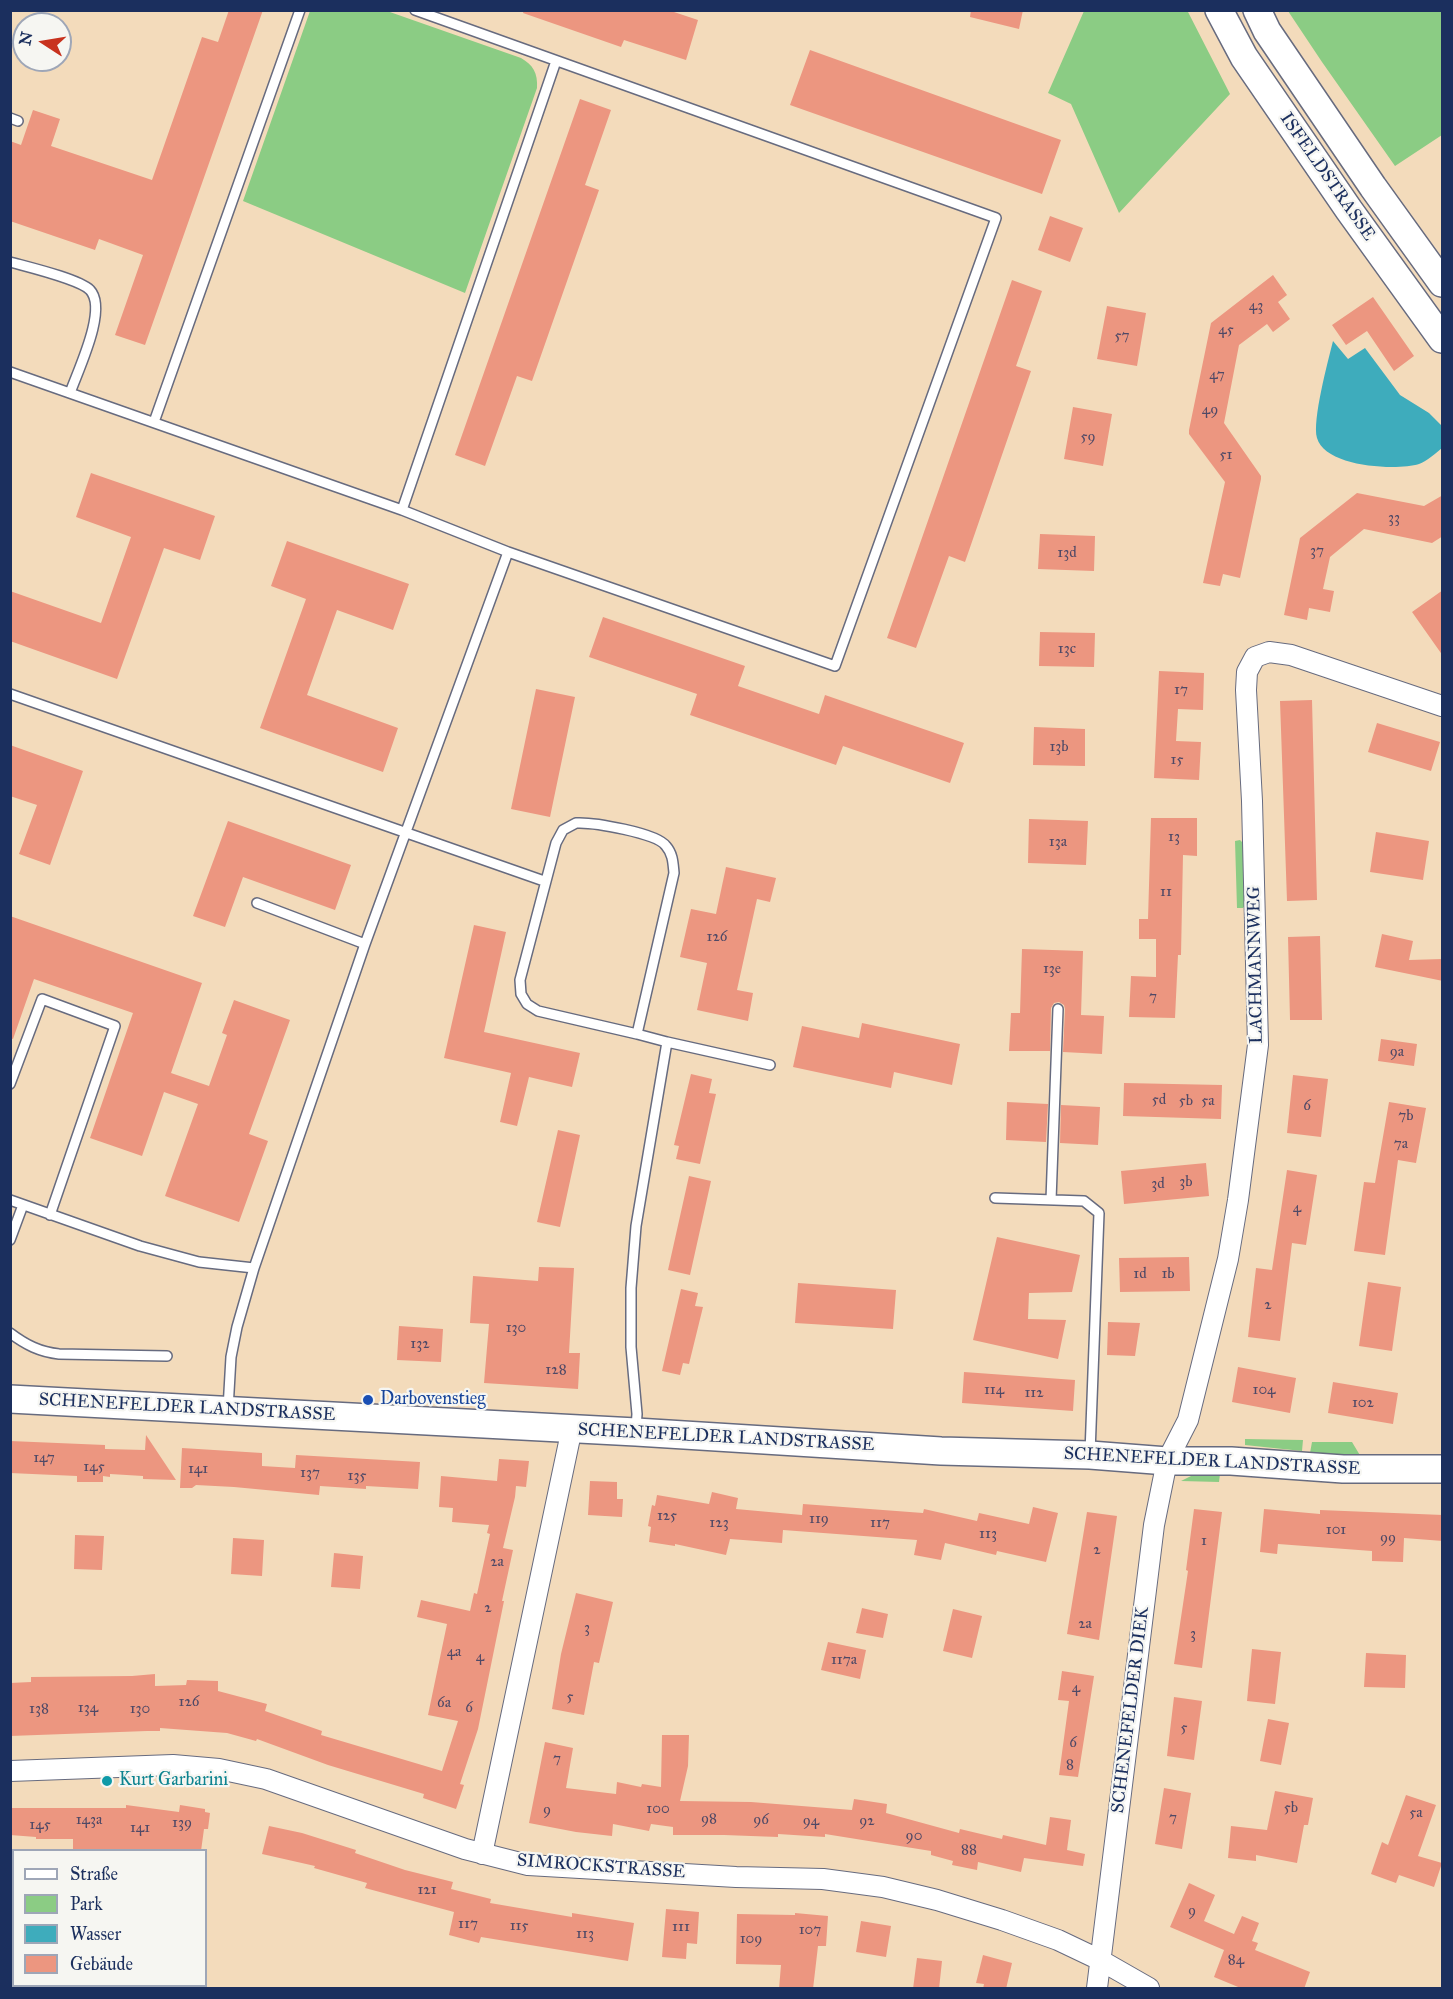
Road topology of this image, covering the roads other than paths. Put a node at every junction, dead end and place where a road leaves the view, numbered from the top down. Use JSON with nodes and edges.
{"nodes":[{"id":1,"x":300,"y":10,"type":"edge"},
{"id":2,"x":415,"y":10,"type":"edge"},
{"id":3,"x":1219,"y":10,"type":"edge"},
{"id":4,"x":1257,"y":10,"type":"edge"},
{"id":5,"x":556,"y":61,"type":"junction"},
{"id":6,"x":10,"y":262,"type":"edge"},
{"id":7,"x":1443,"y":283,"type":"edge"},
{"id":8,"x":1443,"y":339,"type":"edge"},
{"id":9,"x":10,"y":372,"type":"edge"},
{"id":10,"x":70,"y":393,"type":"junction"},
{"id":11,"x":154,"y":422,"type":"junction"},
{"id":12,"x":402,"y":510,"type":"junction"},
{"id":13,"x":508,"y":552,"type":"junction"},
{"id":14,"x":10,"y":694,"type":"edge"},
{"id":15,"x":1443,"y":706,"type":"edge"},
{"id":16,"x":406,"y":833,"type":"junction"},
{"id":17,"x":544,"y":880,"type":"junction"},
{"id":18,"x":257,"y":903,"type":"dead end"},
{"id":19,"x":365,"y":944,"type":"junction"},
{"id":20,"x":1058,"y":1009,"type":"dead end"},
{"id":21,"x":637,"y":1034,"type":"junction"},
{"id":22,"x":667,"y":1042,"type":"junction"},
{"id":23,"x":770,"y":1065,"type":"dead end"},
{"id":24,"x":10,"y":1084,"type":"edge"},
{"id":25,"x":995,"y":1198,"type":"dead end"},
{"id":26,"x":10,"y":1200,"type":"edge"},
{"id":27,"x":1051,"y":1200,"type":"junction"},
{"id":28,"x":23,"y":1205,"type":"junction"},
{"id":29,"x":50,"y":1215,"type":"junction"},
{"id":30,"x":10,"y":1240,"type":"edge"},
{"id":31,"x":254,"y":1268,"type":"junction"},
{"id":32,"x":10,"y":1333,"type":"edge"},
{"id":33,"x":167,"y":1356,"type":"dead end"},
{"id":34,"x":10,"y":1399,"type":"edge"},
{"id":35,"x":228,"y":1409,"type":"junction"},
{"id":36,"x":572,"y":1428,"type":"junction"},
{"id":37,"x":636,"y":1432,"type":"junction"},
{"id":38,"x":1090,"y":1455,"type":"junction"},
{"id":39,"x":1167,"y":1461,"type":"junction"},
{"id":40,"x":1443,"y":1469,"type":"edge"},
{"id":41,"x":10,"y":1771,"type":"edge"},
{"id":42,"x":482,"y":1854,"type":"junction"},
{"id":43,"x":1100,"y":1960,"type":"junction"},
{"id":44,"x":1097,"y":1989,"type":"edge"},
{"id":45,"x":1149,"y":1989,"type":"edge"}],
"edges":[{"from":1,"to":11,"type":"lane"},
{"from":2,"to":5,"type":"lane"},
{"from":3,"to":8,"type":"street","name":"ISFELDSTRASSE"},
{"from":4,"to":7,"type":"street","name":"ISFELDSTRASSE"},
{"from":5,"to":12,"type":"lane"},
{"from":5,"to":13,"type":"lane"},
{"from":6,"to":10,"type":"lane"},
{"from":9,"to":10,"type":"lane"},
{"from":10,"to":11,"type":"lane"},
{"from":11,"to":12,"type":"lane"},
{"from":12,"to":13,"type":"lane"},
{"from":13,"to":16,"type":"lane"},
{"from":14,"to":16,"type":"lane"},
{"from":15,"to":39,"type":"street","name":"LACHMANNWEG"},
{"from":16,"to":17,"type":"lane"},
{"from":16,"to":19,"type":"lane"},
{"from":17,"to":21,"type":"lane"},
{"from":17,"to":21,"type":"lane"},
{"from":18,"to":19,"type":"lane"},
{"from":19,"to":31,"type":"lane"},
{"from":20,"to":27,"type":"lane"},
{"from":21,"to":22,"type":"lane"},
{"from":22,"to":23,"type":"lane"},
{"from":22,"to":37,"type":"lane"},
{"from":24,"to":29,"type":"lane"},
{"from":25,"to":27,"type":"lane"},
{"from":26,"to":28,"type":"lane"},
{"from":27,"to":38,"type":"lane"},
{"from":28,"to":29,"type":"lane"},
{"from":28,"to":30,"type":"lane"},
{"from":29,"to":31,"type":"lane"},
{"from":31,"to":35,"type":"lane"},
{"from":32,"to":33,"type":"lane"},
{"from":34,"to":35,"type":"street","name":"SCHENEFELDER LANDSTRASSE"},
{"from":35,"to":36,"type":"street","name":"SCHENEFELDER LANDSTRASSE"},
{"from":36,"to":37,"type":"street","name":"SCHENEFELDER LANDSTRASSE"},
{"from":36,"to":42,"type":"street"},
{"from":37,"to":38,"type":"street","name":"SCHENEFELDER LANDSTRASSE"},
{"from":38,"to":39,"type":"street","name":"SCHENEFELDER LANDSTRASSE"},
{"from":39,"to":40,"type":"street","name":"SCHENEFELDER LANDSTRASSE"},
{"from":39,"to":43,"type":"street","name":"SCHENEFELDER DIEK"},
{"from":41,"to":42,"type":"street","name":"SIMROCKSTRASSE"},
{"from":42,"to":43,"type":"street","name":"SIMROCKSTRASSE"},
{"from":43,"to":44,"type":"street","name":"SCHENEFELDER DIEK"},
{"from":43,"to":45,"type":"street","name":"SIMROCKSTRASSE"}]}
